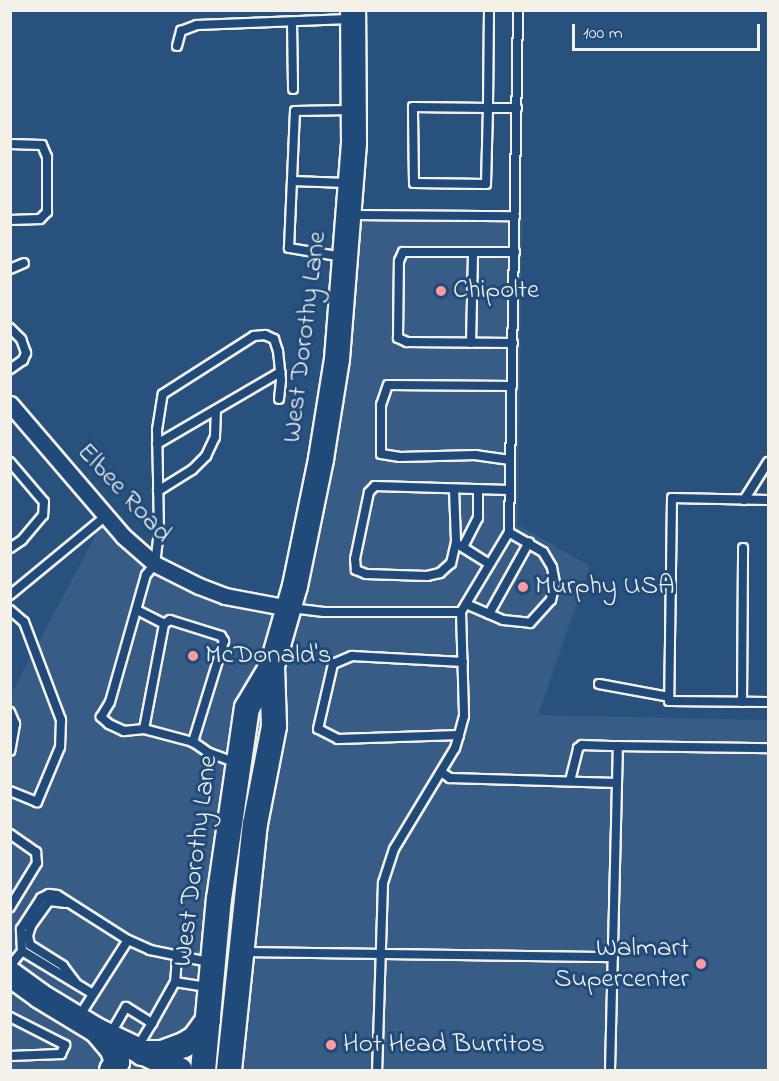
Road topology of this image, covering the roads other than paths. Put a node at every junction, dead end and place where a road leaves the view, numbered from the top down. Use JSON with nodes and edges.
{"nodes":[{"id":1,"x":489,"y":10,"type":"edge"},
{"id":2,"x":518,"y":10,"type":"edge"},
{"id":3,"x":354,"y":15,"type":"edge"},
{"id":4,"x":291,"y":22,"type":"junction"},
{"id":5,"x":177,"y":45,"type":"dead end"},
{"id":6,"x":293,"y":89,"type":"dead end"},
{"id":7,"x":488,"y":108,"type":"junction"},
{"id":8,"x":517,"y":108,"type":"junction"},
{"id":9,"x":354,"y":110,"type":"junction"},
{"id":10,"x":10,"y":144,"type":"edge"},
{"id":11,"x":292,"y":181,"type":"junction"},
{"id":12,"x":351,"y":183,"type":"junction"},
{"id":13,"x":349,"y":215,"type":"junction"},
{"id":14,"x":515,"y":216,"type":"junction"},
{"id":15,"x":10,"y":220,"type":"edge"},
{"id":16,"x":473,"y":252,"type":"junction"},
{"id":17,"x":515,"y":252,"type":"junction"},
{"id":18,"x":346,"y":258,"type":"junction"},
{"id":19,"x":24,"y":263,"type":"dead end"},
{"id":20,"x":10,"y":269,"type":"edge"},
{"id":21,"x":10,"y":328,"type":"edge"},
{"id":22,"x":471,"y":343,"type":"junction"},
{"id":23,"x":513,"y":343,"type":"junction"},
{"id":24,"x":10,"y":369,"type":"edge"},
{"id":25,"x":280,"y":372,"type":"junction"},
{"id":26,"x":512,"y":386,"type":"junction"},
{"id":27,"x":279,"y":399,"type":"dead end"},
{"id":28,"x":10,"y":404,"type":"edge"},
{"id":29,"x":216,"y":410,"type":"junction"},
{"id":30,"x":157,"y":444,"type":"junction"},
{"id":31,"x":510,"y":460,"type":"junction"},
{"id":32,"x":10,"y":462,"type":"edge"},
{"id":33,"x":768,"y":462,"type":"edge"},
{"id":34,"x":454,"y":489,"type":"junction"},
{"id":35,"x":478,"y":489,"type":"junction"},
{"id":36,"x":509,"y":490,"type":"junction"},
{"id":37,"x":158,"y":491,"type":"junction"},
{"id":38,"x":744,"y":500,"type":"junction"},
{"id":39,"x":768,"y":501,"type":"edge"},
{"id":40,"x":106,"y":516,"type":"junction"},
{"id":41,"x":509,"y":532,"type":"junction"},
{"id":42,"x":456,"y":542,"type":"junction"},
{"id":43,"x":529,"y":542,"type":"junction"},
{"id":44,"x":463,"y":547,"type":"junction"},
{"id":45,"x":10,"y":548,"type":"edge"},
{"id":46,"x":742,"y":548,"type":"dead end"},
{"id":47,"x":155,"y":564,"type":"junction"},
{"id":48,"x":489,"y":564,"type":"junction"},
{"id":49,"x":10,"y":595,"type":"edge"},
{"id":50,"x":466,"y":604,"type":"junction"},
{"id":51,"x":289,"y":608,"type":"junction"},
{"id":52,"x":10,"y":610,"type":"edge"},
{"id":53,"x":137,"y":610,"type":"junction"},
{"id":54,"x":461,"y":612,"type":"junction"},
{"id":55,"x":489,"y":614,"type":"junction"},
{"id":56,"x":164,"y":624,"type":"junction"},
{"id":57,"x":463,"y":662,"type":"junction"},
{"id":58,"x":272,"y":666,"type":"junction"},
{"id":59,"x":599,"y":684,"type":"dead end"},
{"id":60,"x":669,"y":697,"type":"junction"},
{"id":61,"x":742,"y":702,"type":"junction"},
{"id":62,"x":768,"y":702,"type":"edge"},
{"id":63,"x":10,"y":712,"type":"edge"},
{"id":64,"x":144,"y":729,"type":"junction"},
{"id":65,"x":459,"y":735,"type":"junction"},
{"id":66,"x":193,"y":742,"type":"junction"},
{"id":67,"x":618,"y":746,"type":"junction"},
{"id":68,"x":768,"y":748,"type":"edge"},
{"id":69,"x":10,"y":751,"type":"edge"},
{"id":70,"x":238,"y":763,"type":"junction"},
{"id":71,"x":441,"y":772,"type":"junction"},
{"id":72,"x":570,"y":781,"type":"junction"},
{"id":73,"x":617,"y":783,"type":"junction"},
{"id":74,"x":10,"y":791,"type":"edge"},
{"id":75,"x":10,"y":834,"type":"edge"},
{"id":76,"x":70,"y":904,"type":"junction"},
{"id":77,"x":10,"y":907,"type":"edge"},
{"id":78,"x":128,"y":940,"type":"junction"},
{"id":79,"x":22,"y":951,"type":"junction"},
{"id":80,"x":243,"y":952,"type":"junction"},
{"id":81,"x":382,"y":955,"type":"junction"},
{"id":82,"x":177,"y":956,"type":"junction"},
{"id":83,"x":613,"y":957,"type":"junction"},
{"id":84,"x":213,"y":963,"type":"junction"},
{"id":85,"x":10,"y":966,"type":"edge"},
{"id":86,"x":10,"y":974,"type":"edge"},
{"id":87,"x":175,"y":982,"type":"junction"},
{"id":88,"x":76,"y":983,"type":"junction"},
{"id":89,"x":211,"y":987,"type":"junction"},
{"id":90,"x":93,"y":994,"type":"junction"},
{"id":91,"x":10,"y":1017,"type":"edge"},
{"id":92,"x":208,"y":1020,"type":"junction"},
{"id":93,"x":153,"y":1023,"type":"junction"},
{"id":94,"x":97,"y":1032,"type":"junction"},
{"id":95,"x":234,"y":1036,"type":"junction"},
{"id":96,"x":138,"y":1052,"type":"junction"},
{"id":97,"x":10,"y":1056,"type":"edge"},
{"id":98,"x":112,"y":1071,"type":"edge"},
{"id":99,"x":180,"y":1071,"type":"edge"},
{"id":100,"x":203,"y":1071,"type":"edge"},
{"id":101,"x":229,"y":1071,"type":"edge"},
{"id":102,"x":248,"y":1071,"type":"edge"},
{"id":103,"x":377,"y":1071,"type":"edge"},
{"id":104,"x":610,"y":1071,"type":"edge"}],
"edges":[{"from":1,"to":7,"type":"lane"},
{"from":2,"to":8,"type":"lane"},
{"from":3,"to":4,"type":"lane"},
{"from":3,"to":9,"type":"main road","name":"West Dorothy Lane"},
{"from":4,"to":5,"type":"lane"},
{"from":4,"to":6,"type":"lane"},
{"from":7,"to":7,"type":"lane"},
{"from":7,"to":8,"type":"lane"},
{"from":8,"to":14,"type":"lane"},
{"from":9,"to":11,"type":"lane"},
{"from":9,"to":12,"type":"main road","name":"West Dorothy Lane"},
{"from":10,"to":15,"type":"lane"},
{"from":11,"to":12,"type":"lane"},
{"from":11,"to":18,"type":"lane"},
{"from":12,"to":13,"type":"main road","name":"West Dorothy Lane"},
{"from":13,"to":14,"type":"lane"},
{"from":13,"to":18,"type":"main road","name":"West Dorothy Lane"},
{"from":14,"to":17,"type":"lane"},
{"from":16,"to":17,"type":"lane"},
{"from":16,"to":22,"type":"lane"},
{"from":16,"to":22,"type":"lane"},
{"from":17,"to":23,"type":"lane"},
{"from":18,"to":51,"type":"main road","name":"West Dorothy Lane"},
{"from":19,"to":20,"type":"lane"},
{"from":21,"to":24,"type":"lane"},
{"from":22,"to":23,"type":"lane"},
{"from":23,"to":26,"type":"lane"},
{"from":25,"to":27,"type":"lane"},
{"from":25,"to":29,"type":"lane"},
{"from":25,"to":30,"type":"lane"},
{"from":26,"to":31,"type":"lane"},
{"from":26,"to":31,"type":"lane"},
{"from":28,"to":40,"type":"street","name":"Elbee Road"},
{"from":29,"to":30,"type":"lane"},
{"from":29,"to":37,"type":"lane"},
{"from":30,"to":37,"type":"lane"},
{"from":31,"to":36,"type":"lane"},
{"from":32,"to":45,"type":"lane"},
{"from":33,"to":38,"type":"lane"},
{"from":34,"to":35,"type":"lane"},
{"from":34,"to":42,"type":"lane"},
{"from":34,"to":42,"type":"lane"},
{"from":35,"to":36,"type":"lane"},
{"from":35,"to":44,"type":"lane"},
{"from":36,"to":41,"type":"lane"},
{"from":37,"to":47,"type":"lane"},
{"from":38,"to":39,"type":"lane"},
{"from":38,"to":60,"type":"lane"},
{"from":40,"to":47,"type":"street","name":"Elbee Road"},
{"from":40,"to":49,"type":"lane"},
{"from":41,"to":43,"type":"lane"},
{"from":41,"to":48,"type":"lane"},
{"from":42,"to":44,"type":"lane"},
{"from":43,"to":55,"type":"lane"},
{"from":43,"to":55,"type":"lane"},
{"from":44,"to":48,"type":"lane"},
{"from":46,"to":61,"type":"lane"},
{"from":47,"to":51,"type":"street","name":"Elbee Road"},
{"from":47,"to":53,"type":"lane"},
{"from":48,"to":50,"type":"lane"},
{"from":50,"to":54,"type":"lane"},
{"from":50,"to":55,"type":"lane"},
{"from":51,"to":54,"type":"lane"},
{"from":51,"to":58,"type":"main road","name":"West Dorothy Lane"},
{"from":52,"to":74,"type":"lane"},
{"from":53,"to":56,"type":"lane"},
{"from":53,"to":64,"type":"lane"},
{"from":54,"to":57,"type":"lane"},
{"from":56,"to":64,"type":"lane"},
{"from":56,"to":66,"type":"lane"},
{"from":57,"to":65,"type":"lane"},
{"from":57,"to":65,"type":"lane"},
{"from":58,"to":70,"type":"main road","name":"West Dorothy Lane"},
{"from":58,"to":80,"type":"main road","name":"West Dorothy Lane"},
{"from":59,"to":60,"type":"lane"},
{"from":60,"to":61,"type":"lane"},
{"from":61,"to":62,"type":"lane"},
{"from":63,"to":69,"type":"lane"},
{"from":64,"to":66,"type":"lane"},
{"from":65,"to":71,"type":"lane"},
{"from":66,"to":70,"type":"lane"},
{"from":67,"to":68,"type":"lane"},
{"from":67,"to":72,"type":"lane"},
{"from":67,"to":73,"type":"lane"},
{"from":70,"to":84,"type":"main road","name":"West Dorothy Lane"},
{"from":71,"to":72,"type":"lane"},
{"from":71,"to":81,"type":"lane"},
{"from":72,"to":73,"type":"lane"},
{"from":73,"to":83,"type":"lane"},
{"from":75,"to":77,"type":"lane"},
{"from":76,"to":78,"type":"lane"},
{"from":76,"to":79,"type":"lane"},
{"from":76,"to":88,"type":"lane"},
{"from":78,"to":82,"type":"lane"},
{"from":78,"to":90,"type":"lane"},
{"from":79,"to":85,"type":"lane"},
{"from":79,"to":88,"type":"lane"},
{"from":80,"to":81,"type":"lane"},
{"from":80,"to":95,"type":"main road","name":"West Dorothy Lane"},
{"from":81,"to":83,"type":"lane"},
{"from":81,"to":103,"type":"lane"},
{"from":82,"to":84,"type":"lane"},
{"from":82,"to":87,"type":"lane"},
{"from":83,"to":104,"type":"lane"},
{"from":84,"to":89,"type":"main road","name":"West Dorothy Lane"},
{"from":86,"to":94,"type":"main road"},
{"from":87,"to":89,"type":"lane"},
{"from":87,"to":93,"type":"lane"},
{"from":88,"to":90,"type":"lane"},
{"from":89,"to":92,"type":"main road","name":"West Dorothy Lane"},
{"from":90,"to":94,"type":"lane"},
{"from":91,"to":97,"type":"lane"},
{"from":92,"to":96,"type":"main road"},
{"from":92,"to":100,"type":"main road","name":"West Dorothy Lane"},
{"from":93,"to":94,"type":"lane"},
{"from":93,"to":96,"type":"lane"},
{"from":94,"to":96,"type":"main road"},
{"from":94,"to":98,"type":"main road"},
{"from":95,"to":101,"type":"main road","name":"West Dorothy Lane"},
{"from":95,"to":102,"type":"main road"},
{"from":96,"to":99,"type":"main road"}]}
